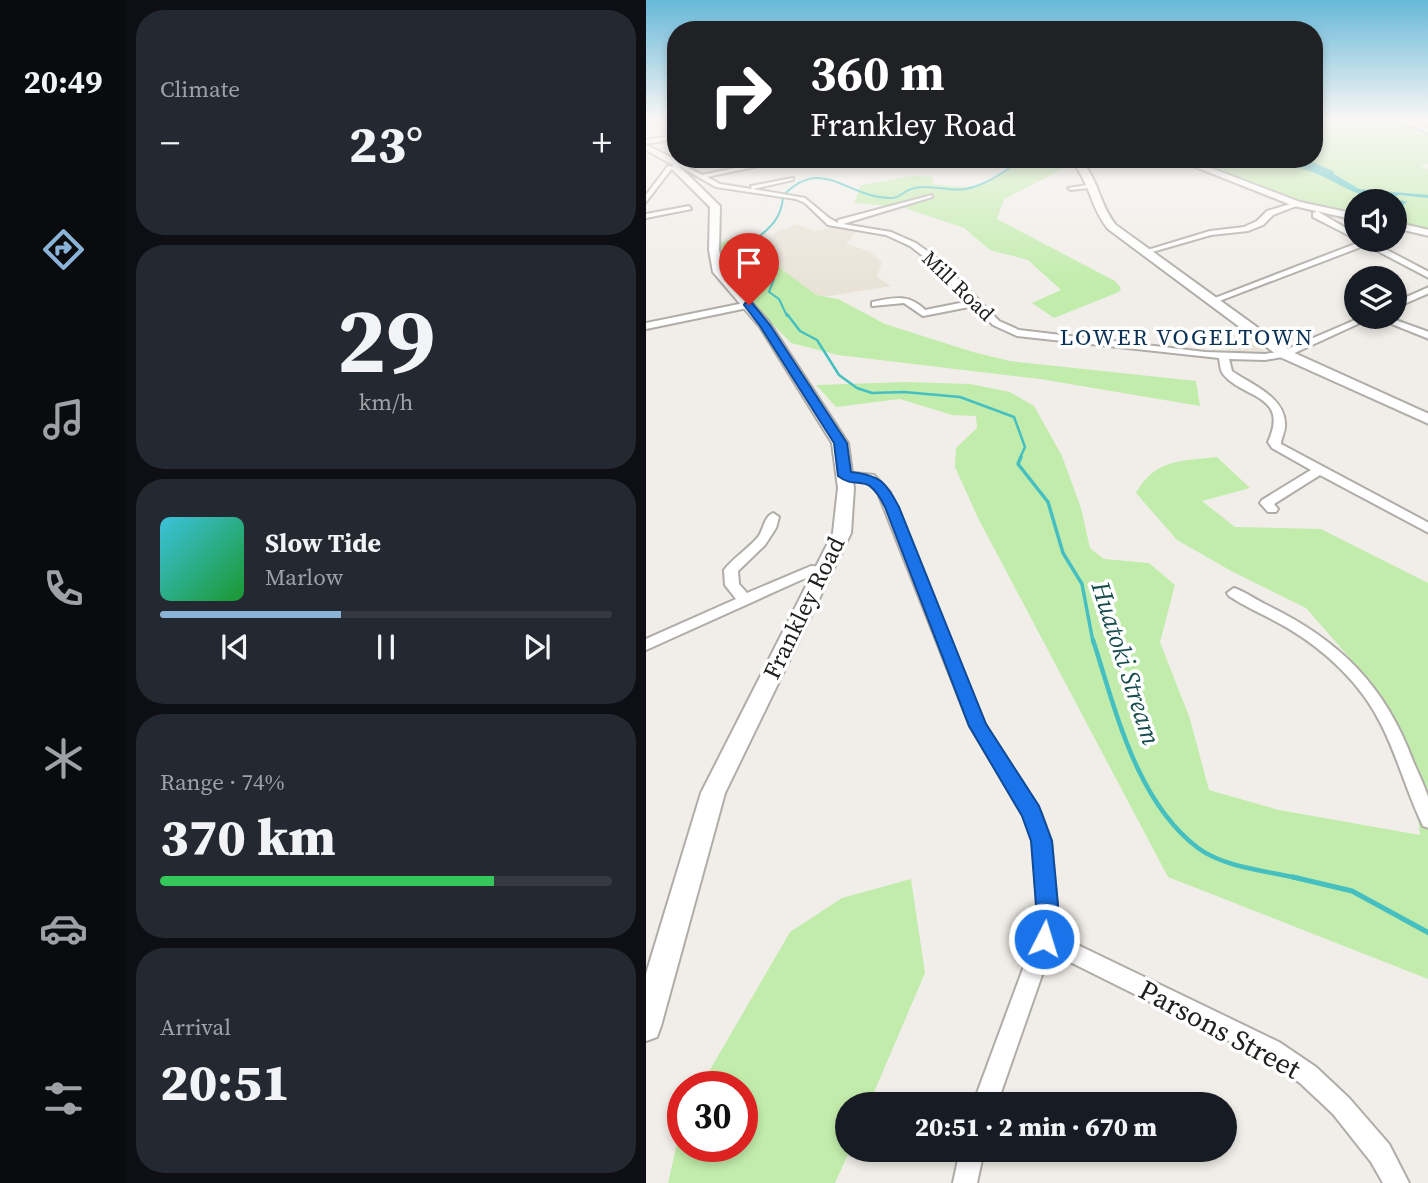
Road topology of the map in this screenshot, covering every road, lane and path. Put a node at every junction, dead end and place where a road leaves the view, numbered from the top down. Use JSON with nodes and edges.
{"nodes":[{"id":1,"x":670,"y":173,"type":"edge"},
{"id":2,"x":683,"y":173,"type":"edge"},
{"id":3,"x":692,"y":173,"type":"edge"},
{"id":4,"x":719,"y":173,"type":"edge"},
{"id":5,"x":1085,"y":173,"type":"edge"},
{"id":6,"x":1217,"y":173,"type":"edge"},
{"id":7,"x":700,"y":177,"type":"junction"},
{"id":8,"x":791,"y":179,"type":"dead end"},
{"id":9,"x":1095,"y":186,"type":"junction"},
{"id":10,"x":1071,"y":188,"type":"dead end"},
{"id":11,"x":656,"y":189,"type":"junction"},
{"id":12,"x":646,"y":190,"type":"edge"},
{"id":13,"x":742,"y":190,"type":"junction"},
{"id":14,"x":930,"y":196,"type":"dead end"},
{"id":15,"x":646,"y":200,"type":"edge"},
{"id":16,"x":1298,"y":204,"type":"junction"},
{"id":17,"x":689,"y":208,"type":"dead end"},
{"id":18,"x":1318,"y":211,"type":"junction"},
{"id":19,"x":1344,"y":215,"type":"edge"},
{"id":20,"x":646,"y":216,"type":"edge"},
{"id":21,"x":833,"y":223,"type":"junction"},
{"id":22,"x":1344,"y":228,"type":"edge"},
{"id":23,"x":1407,"y":228,"type":"edge"},
{"id":24,"x":1428,"y":233,"type":"edge"},
{"id":25,"x":1344,"y":249,"type":"edge"},
{"id":26,"x":1390,"y":252,"type":"edge"},
{"id":27,"x":1145,"y":253,"type":"junction"},
{"id":28,"x":1428,"y":273,"type":"edge"},
{"id":29,"x":1428,"y":289,"type":"edge"},
{"id":30,"x":1407,"y":299,"type":"edge"},
{"id":31,"x":1211,"y":301,"type":"junction"},
{"id":32,"x":875,"y":304,"type":"dead end"},
{"id":33,"x":976,"y":304,"type":"junction"},
{"id":34,"x":749,"y":305,"type":"junction"},
{"id":35,"x":910,"y":318,"type":"dead end"},
{"id":36,"x":646,"y":326,"type":"edge"},
{"id":37,"x":1344,"y":328,"type":"edge"},
{"id":38,"x":1407,"y":328,"type":"edge"},
{"id":39,"x":1428,"y":336,"type":"edge"},
{"id":40,"x":1285,"y":354,"type":"junction"},
{"id":41,"x":1224,"y":356,"type":"junction"},
{"id":42,"x":1428,"y":421,"type":"edge"},
{"id":43,"x":1319,"y":470,"type":"junction"},
{"id":44,"x":845,"y":476,"type":"junction"},
{"id":45,"x":1272,"y":509,"type":"dead end"},
{"id":46,"x":773,"y":517,"type":"dead end"},
{"id":47,"x":1428,"y":529,"type":"edge"},
{"id":48,"x":824,"y":570,"type":"junction"},
{"id":49,"x":1234,"y":593,"type":"dead end"},
{"id":50,"x":745,"y":600,"type":"junction"},
{"id":51,"x":646,"y":645,"type":"edge"},
{"id":52,"x":1428,"y":820,"type":"edge"},
{"id":53,"x":1044,"y":939,"type":"junction"},
{"id":54,"x":646,"y":1026,"type":"edge"},
{"id":55,"x":989,"y":1092,"type":"edge"},
{"id":56,"x":969,"y":1162,"type":"edge"},
{"id":57,"x":965,"y":1183,"type":"edge"},
{"id":58,"x":1397,"y":1183,"type":"edge"}],
"edges":[{"from":1,"to":11,"type":"street"},
{"from":2,"to":34,"type":"street","name":"Frankley Road"},
{"from":3,"to":7,"type":"street"},
{"from":4,"to":7,"type":"street"},
{"from":5,"to":9,"type":"street"},
{"from":6,"to":16,"type":"street"},
{"from":7,"to":13,"type":"street"},
{"from":8,"to":13,"type":"street"},
{"from":9,"to":10,"type":"street"},
{"from":9,"to":27,"type":"street"},
{"from":11,"to":12,"type":"street"},
{"from":11,"to":15,"type":"street"},
{"from":13,"to":21,"type":"street"},
{"from":14,"to":21,"type":"street"},
{"from":16,"to":18,"type":"street"},
{"from":16,"to":27,"type":"street"},
{"from":17,"to":20,"type":"street"},
{"from":18,"to":19,"type":"street"},
{"from":18,"to":22,"type":"street"},
{"from":21,"to":33,"type":"street","name":"Mill Road"},
{"from":23,"to":24,"type":"street"},
{"from":25,"to":31,"type":"street"},
{"from":26,"to":28,"type":"street"},
{"from":27,"to":31,"type":"street"},
{"from":29,"to":30,"type":"street"},
{"from":31,"to":40,"type":"street"},
{"from":32,"to":33,"type":"street"},
{"from":33,"to":35,"type":"street"},
{"from":33,"to":41,"type":"street","name":"Mill Road"},
{"from":34,"to":36,"type":"street"},
{"from":34,"to":44,"type":"street","name":"Frankley Road"},
{"from":37,"to":40,"type":"street"},
{"from":38,"to":39,"type":"street"},
{"from":40,"to":41,"type":"street","name":"Mill Road"},
{"from":40,"to":42,"type":"street"},
{"from":41,"to":43,"type":"street"},
{"from":43,"to":45,"type":"street"},
{"from":43,"to":47,"type":"street"},
{"from":44,"to":48,"type":"street","name":"Frankley Road"},
{"from":44,"to":53,"type":"street"},
{"from":46,"to":50,"type":"street"},
{"from":48,"to":50,"type":"street"},
{"from":48,"to":54,"type":"street","name":"Frankley Road"},
{"from":49,"to":52,"type":"street"},
{"from":50,"to":51,"type":"street"},
{"from":53,"to":55,"type":"street"},
{"from":53,"to":58,"type":"street","name":"Parsons Street"},
{"from":56,"to":57,"type":"street"}]}
